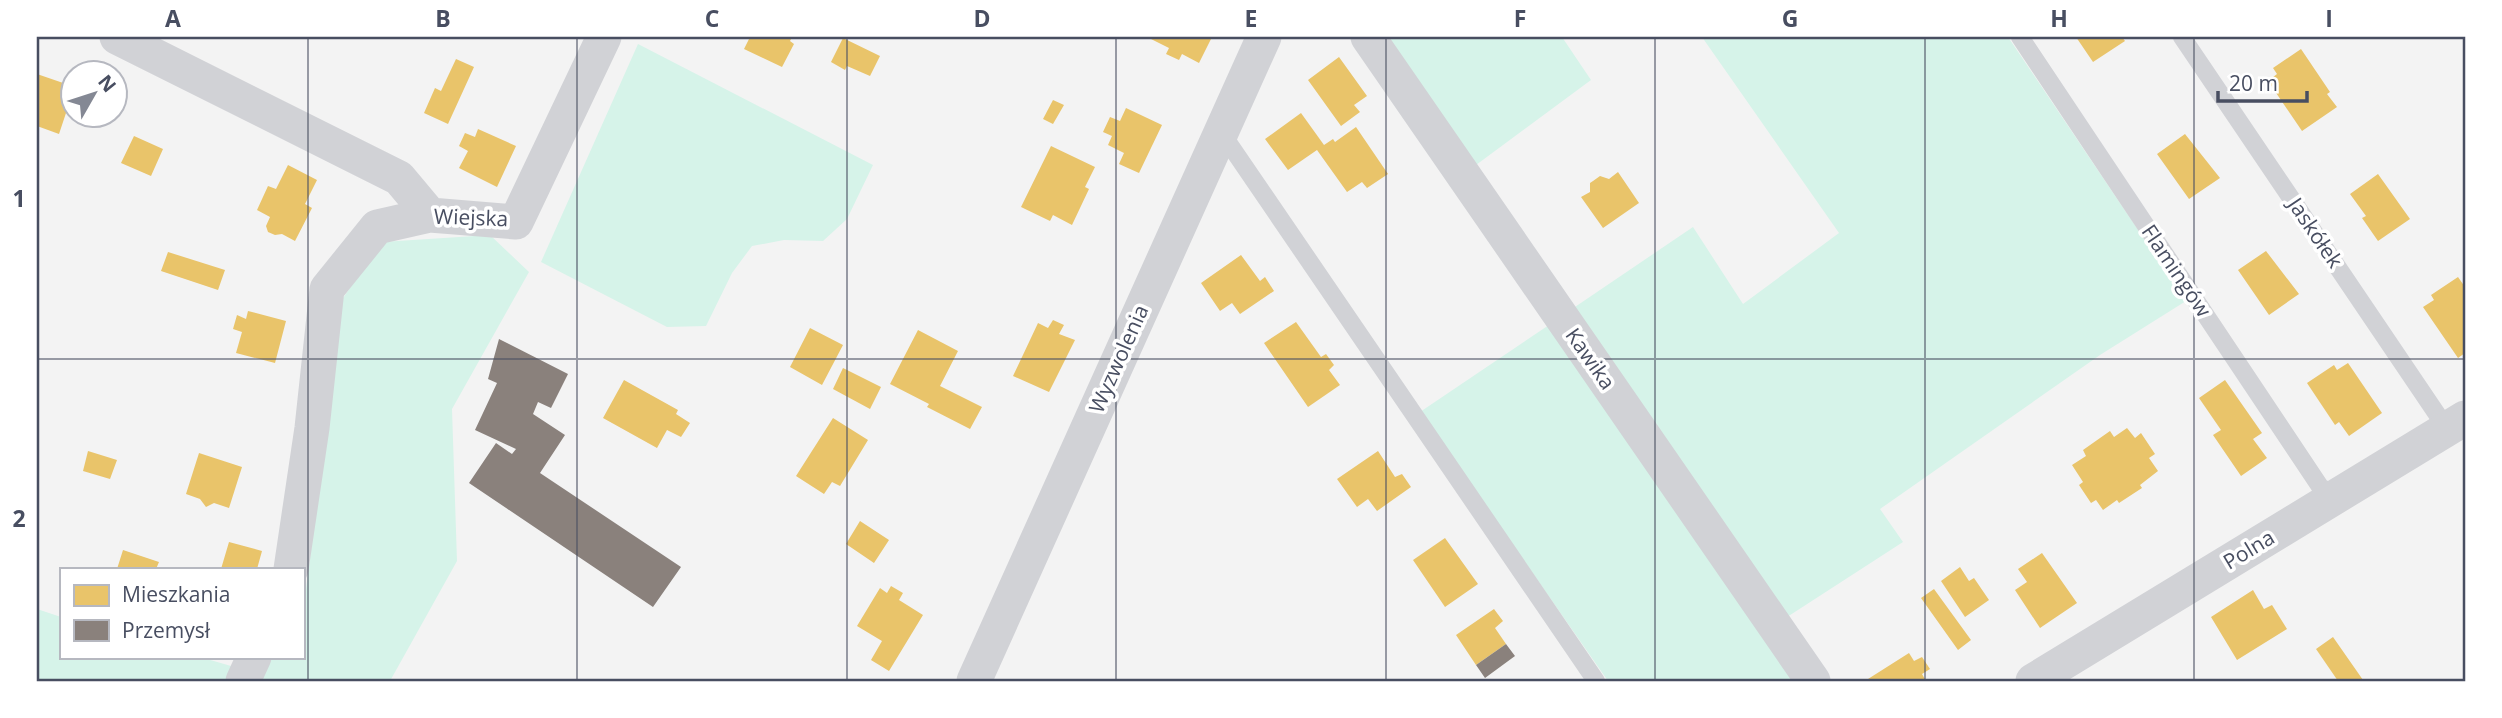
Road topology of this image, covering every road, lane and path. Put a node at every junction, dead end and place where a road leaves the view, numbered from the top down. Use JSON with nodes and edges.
{"nodes":[{"id":1,"x":117,"y":37,"type":"edge"},
{"id":2,"x":604,"y":37,"type":"edge"},
{"id":3,"x":1264,"y":37,"type":"edge"},
{"id":4,"x":1368,"y":37,"type":"edge"},
{"id":5,"x":2020,"y":37,"type":"edge"},
{"id":6,"x":2182,"y":37,"type":"edge"},
{"id":7,"x":1221,"y":132,"type":"junction"},
{"id":8,"x":430,"y":215,"type":"junction"},
{"id":9,"x":2456,"y":423,"type":"edge"},
{"id":10,"x":2339,"y":495,"type":"junction"},
{"id":11,"x":291,"y":568,"type":"edge"},
{"id":12,"x":254,"y":658,"type":"edge"},
{"id":13,"x":243,"y":681,"type":"edge"},
{"id":14,"x":974,"y":681,"type":"edge"},
{"id":15,"x":1596,"y":681,"type":"edge"},
{"id":16,"x":1813,"y":681,"type":"edge"},
{"id":17,"x":2033,"y":681,"type":"edge"}],
"edges":[{"from":1,"to":8,"type":"street"},
{"from":2,"to":8,"type":"street","name":"Wiejska"},
{"from":3,"to":7,"type":"street","name":"Wyzwolenia"},
{"from":4,"to":16,"type":"street","name":"Kawika"},
{"from":5,"to":10,"type":"lane","name":"Flamingów"},
{"from":6,"to":9,"type":"lane","name":"Jaskółek"},
{"from":7,"to":14,"type":"street","name":"Wyzwolenia"},
{"from":7,"to":15,"type":"lane"},
{"from":8,"to":11,"type":"street","name":"Wiejska"},
{"from":9,"to":10,"type":"street","name":"Polna"},
{"from":10,"to":17,"type":"street","name":"Polna"},
{"from":12,"to":13,"type":"street"}]}
